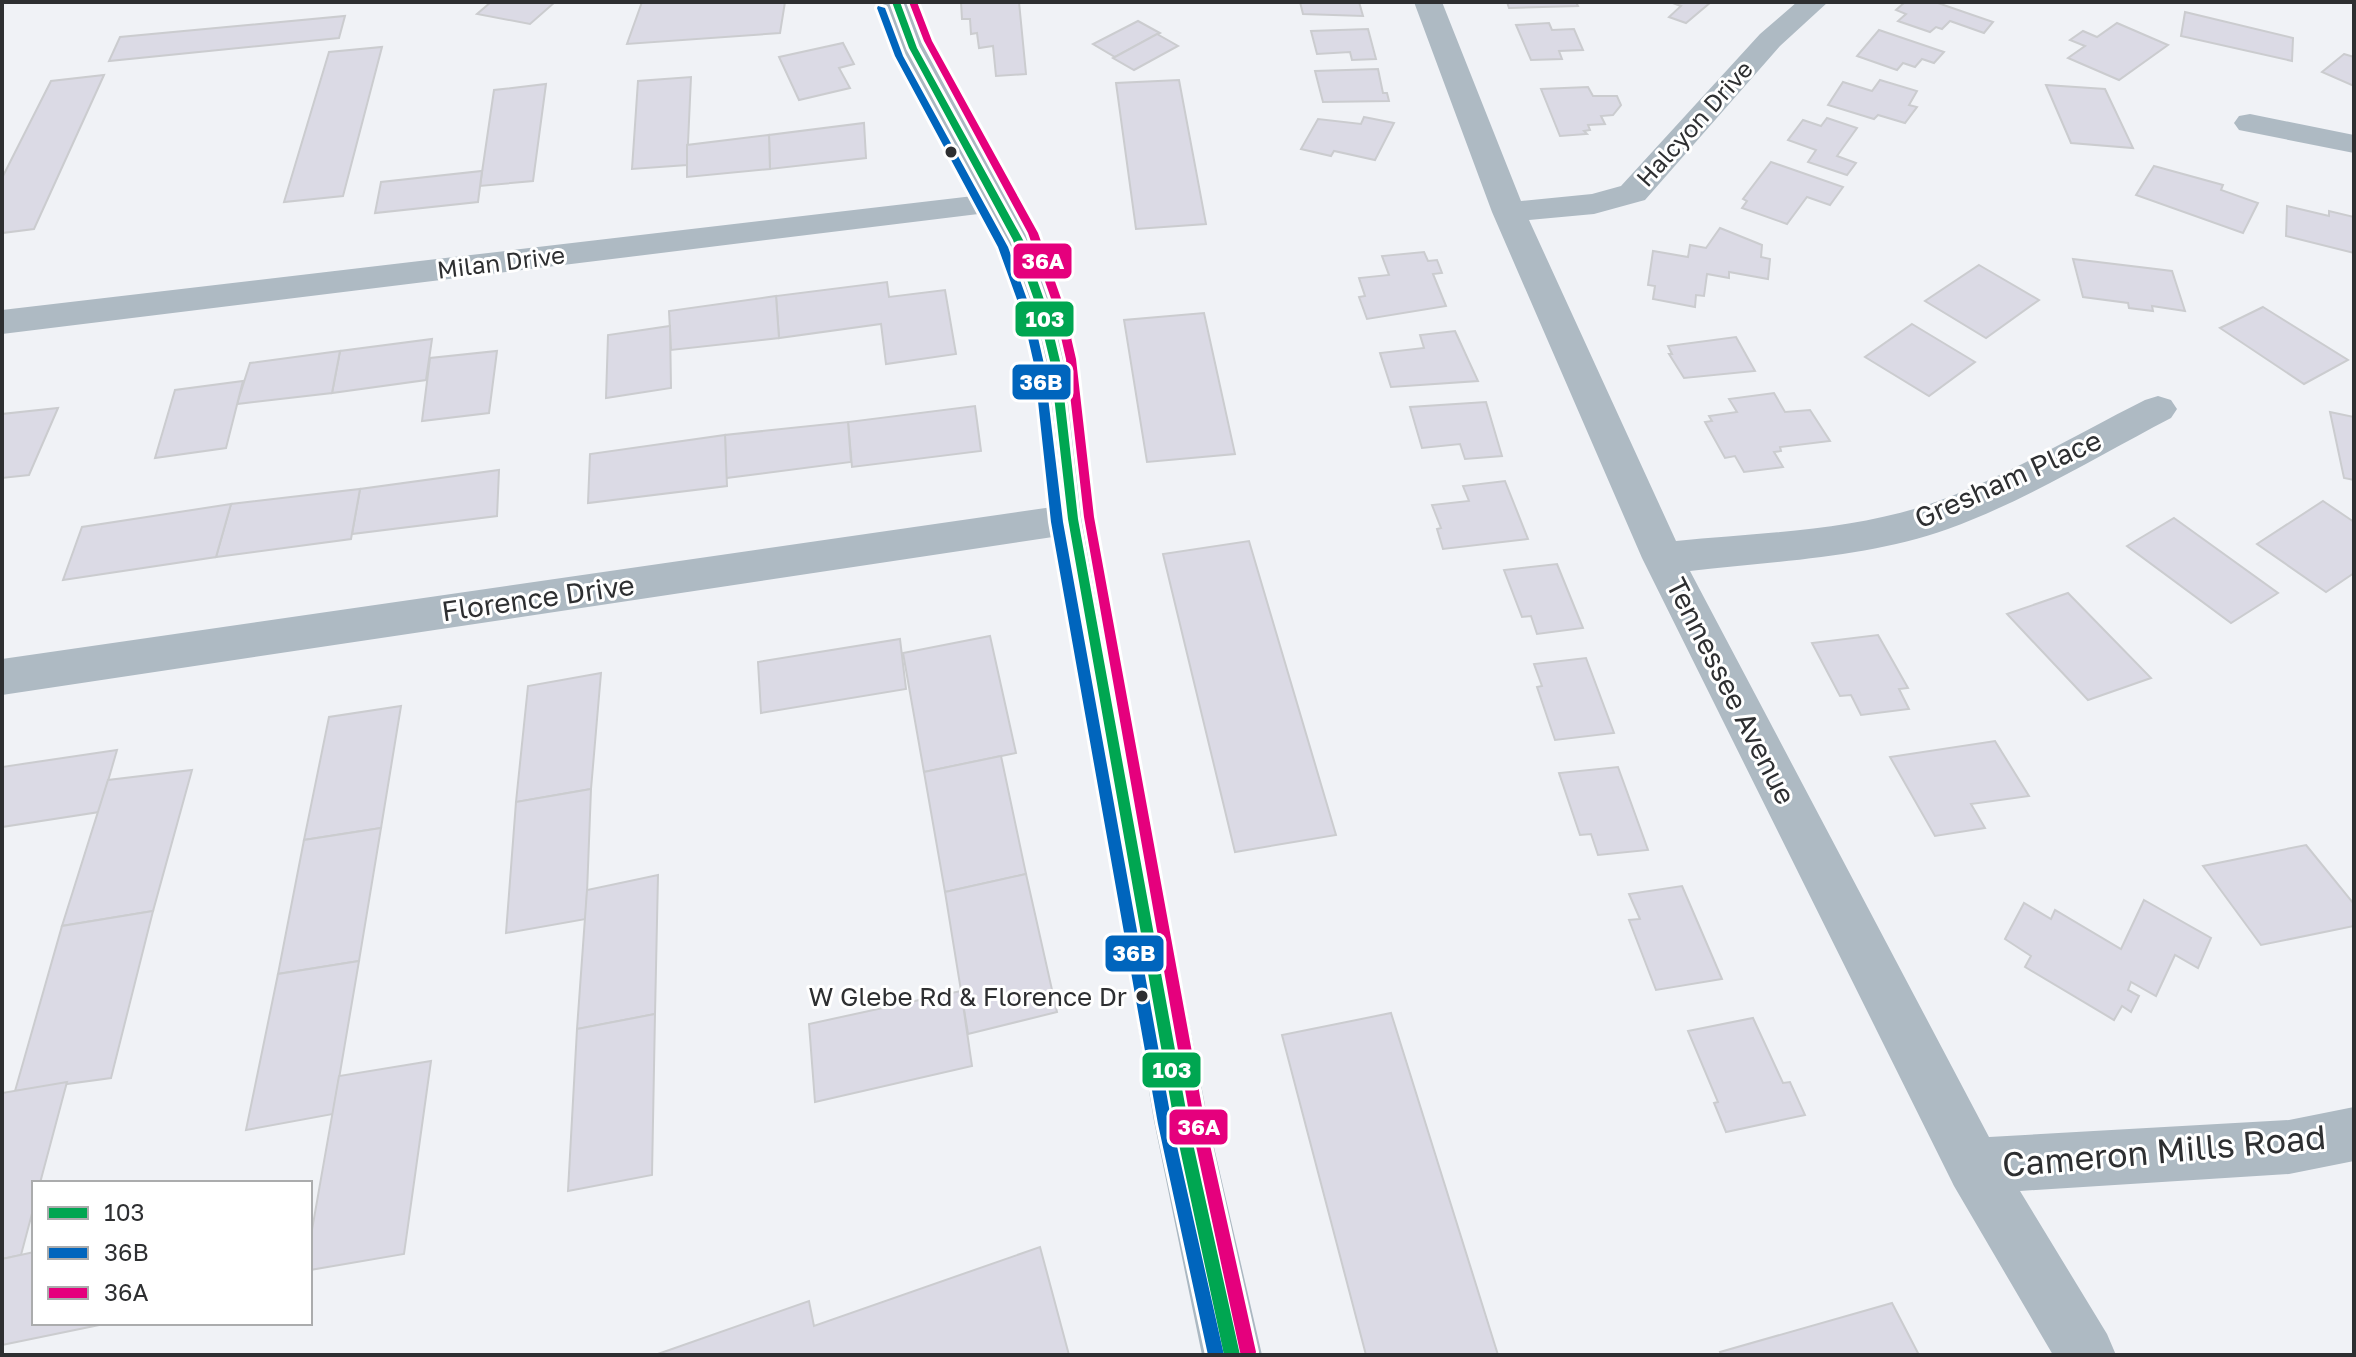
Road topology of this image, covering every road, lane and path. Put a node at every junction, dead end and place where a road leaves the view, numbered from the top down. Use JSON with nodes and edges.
{"nodes":[{"id":1,"x":896,"y":2,"type":"edge"},
{"id":2,"x":1428,"y":2,"type":"edge"},
{"id":3,"x":1814,"y":2,"type":"edge"},
{"id":4,"x":2250,"y":123,"type":"dead end"},
{"id":5,"x":2354,"y":144,"type":"edge"},
{"id":6,"x":999,"y":203,"type":"junction"},
{"id":7,"x":1509,"y":212,"type":"junction"},
{"id":8,"x":2,"y":322,"type":"edge"},
{"id":9,"x":2158,"y":409,"type":"dead end"},
{"id":10,"x":1073,"y":519,"type":"junction"},
{"id":11,"x":1663,"y":558,"type":"junction"},
{"id":12,"x":2,"y":677,"type":"edge"},
{"id":13,"x":2354,"y":1134,"type":"edge"},
{"id":14,"x":1974,"y":1166,"type":"junction"},
{"id":15,"x":1232,"y":1355,"type":"edge"},
{"id":16,"x":2086,"y":1355,"type":"edge"}],
"edges":[{"from":1,"to":6,"type":"main road"},
{"from":2,"to":7,"type":"street","name":"Tennessee Avenue"},
{"from":3,"to":7,"type":"street","name":"Halcyon Drive"},
{"from":4,"to":5,"type":"street"},
{"from":6,"to":8,"type":"street","name":"Milan Drive"},
{"from":6,"to":10,"type":"main road"},
{"from":7,"to":11,"type":"street","name":"Tennessee Avenue"},
{"from":9,"to":11,"type":"street","name":"Gresham Place"},
{"from":10,"to":12,"type":"street","name":"Florence Drive"},
{"from":10,"to":15,"type":"main road"},
{"from":11,"to":14,"type":"street","name":"Tennessee Avenue"},
{"from":13,"to":14,"type":"street","name":"Cameron Mills Road"},
{"from":14,"to":16,"type":"street","name":"Tennessee Avenue"}]}
